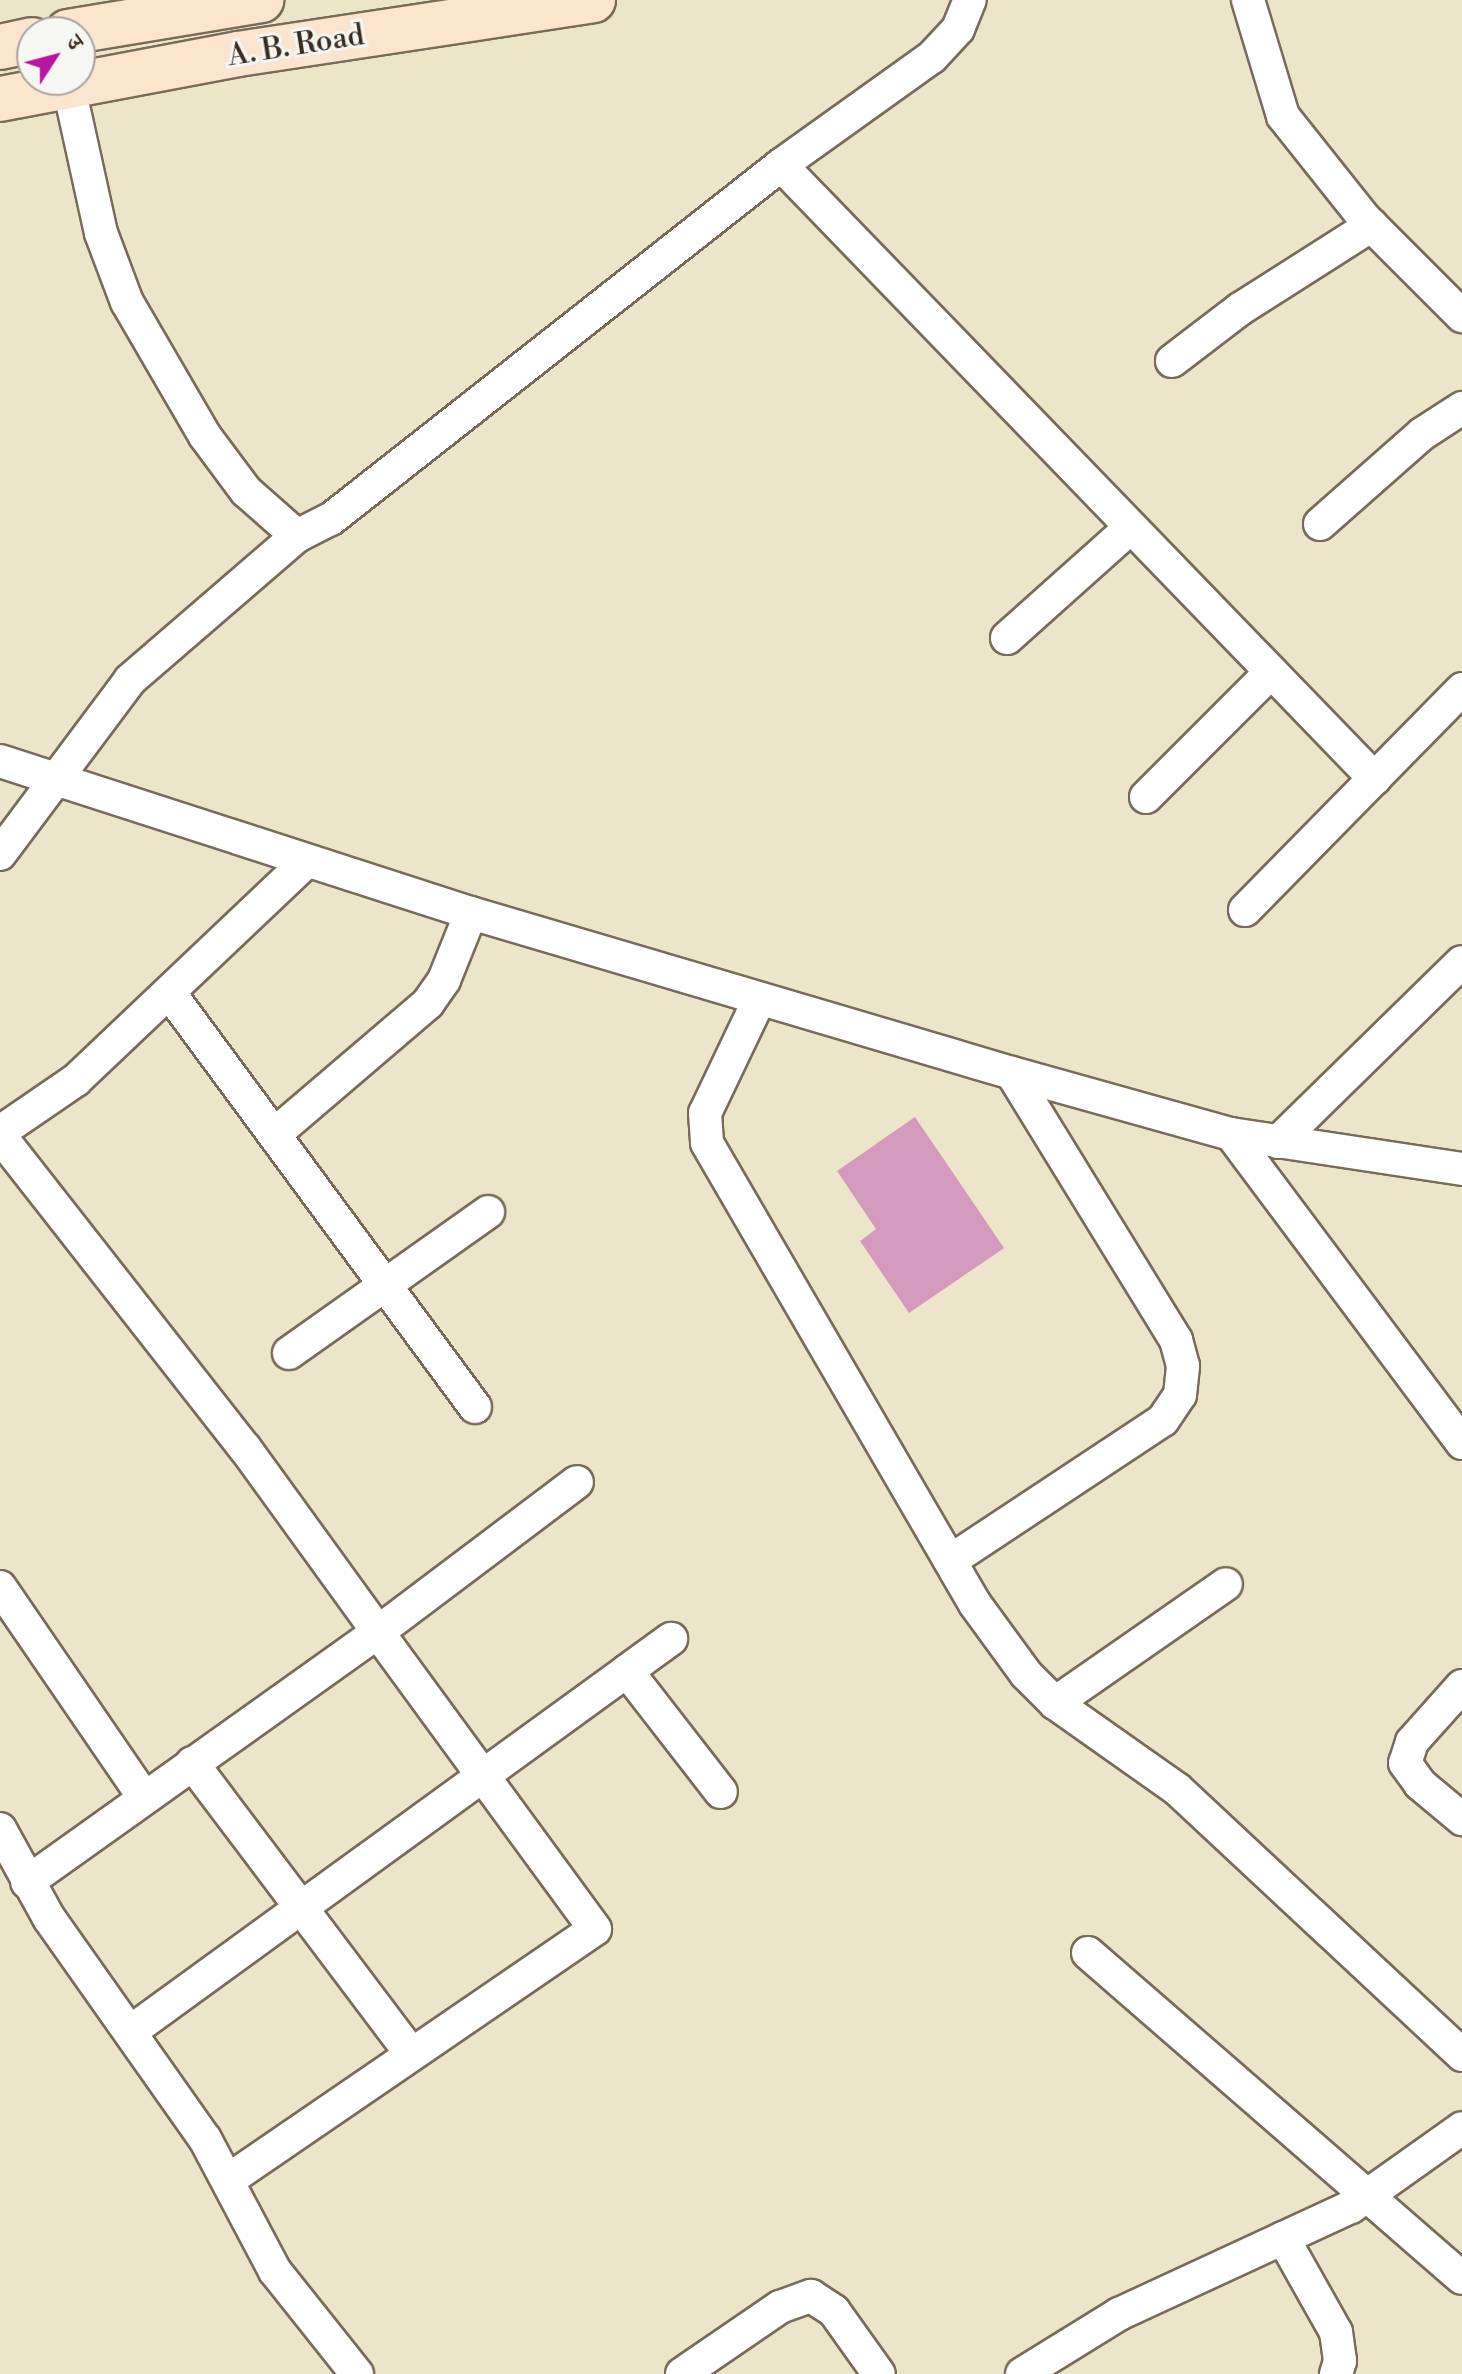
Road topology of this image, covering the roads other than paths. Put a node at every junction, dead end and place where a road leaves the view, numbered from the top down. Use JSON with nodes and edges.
{"nodes":[{"id":1,"x":261,"y":0,"type":"edge"},
{"id":2,"x":593,"y":0,"type":"edge"},
{"id":3,"x":970,"y":0,"type":"edge"},
{"id":4,"x":1248,"y":0,"type":"edge"},
{"id":5,"x":485,"y":8,"type":"edge"},
{"id":6,"x":96,"y":27,"type":"edge"},
{"id":7,"x":96,"y":78,"type":"edge"},
{"id":8,"x":71,"y":96,"type":"edge"},
{"id":9,"x":781,"y":165,"type":"junction"},
{"id":10,"x":1372,"y":225,"type":"junction"},
{"id":11,"x":1462,"y":316,"type":"edge"},
{"id":12,"x":1172,"y":361,"type":"dead end"},
{"id":13,"x":1462,"y":408,"type":"edge"},
{"id":14,"x":1320,"y":524,"type":"dead end"},
{"id":15,"x":1131,"y":527,"type":"junction"},
{"id":16,"x":297,"y":536,"type":"junction"},
{"id":17,"x":1007,"y":638,"type":"dead end"},
{"id":18,"x":1271,"y":672,"type":"junction"},
{"id":19,"x":1462,"y":689,"type":"edge"},
{"id":20,"x":0,"y":761,"type":"edge"},
{"id":21,"x":1375,"y":779,"type":"junction"},
{"id":22,"x":55,"y":780,"type":"junction"},
{"id":23,"x":1146,"y":797,"type":"dead end"},
{"id":24,"x":0,"y":854,"type":"edge"},
{"id":25,"x":307,"y":861,"type":"junction"},
{"id":26,"x":1245,"y":910,"type":"dead end"},
{"id":27,"x":471,"y":913,"type":"junction"},
{"id":28,"x":1462,"y":962,"type":"edge"},
{"id":29,"x":171,"y":995,"type":"junction"},
{"id":30,"x":759,"y":1000,"type":"junction"},
{"id":31,"x":1012,"y":1073,"type":"junction"},
{"id":32,"x":276,"y":1133,"type":"junction"},
{"id":33,"x":0,"y":1134,"type":"edge"},
{"id":34,"x":1231,"y":1134,"type":"junction"},
{"id":35,"x":1278,"y":1142,"type":"junction"},
{"id":36,"x":1462,"y":1169,"type":"edge"},
{"id":37,"x":488,"y":1212,"type":"dead end"},
{"id":38,"x":387,"y":1286,"type":"junction"},
{"id":39,"x":289,"y":1353,"type":"dead end"},
{"id":40,"x":475,"y":1407,"type":"dead end"},
{"id":41,"x":1462,"y":1443,"type":"edge"},
{"id":42,"x":577,"y":1482,"type":"dead end"},
{"id":43,"x":950,"y":1561,"type":"junction"},
{"id":44,"x":1226,"y":1584,"type":"dead end"},
{"id":45,"x":0,"y":1587,"type":"edge"},
{"id":46,"x":378,"y":1632,"type":"junction"},
{"id":47,"x":671,"y":1639,"type":"dead end"},
{"id":48,"x":627,"y":1671,"type":"junction"},
{"id":49,"x":1462,"y":1686,"type":"edge"},
{"id":50,"x":1055,"y":1703,"type":"junction"},
{"id":51,"x":192,"y":1763,"type":"junction"},
{"id":52,"x":483,"y":1777,"type":"junction"},
{"id":53,"x":721,"y":1792,"type":"dead end"},
{"id":54,"x":143,"y":1796,"type":"junction"},
{"id":55,"x":1462,"y":1819,"type":"edge"},
{"id":56,"x":0,"y":1829,"type":"edge"},
{"id":57,"x":27,"y":1882,"type":"junction"},
{"id":58,"x":300,"y":1910,"type":"junction"},
{"id":59,"x":1088,"y":1953,"type":"dead end"},
{"id":60,"x":130,"y":2032,"type":"junction"},
{"id":61,"x":411,"y":2054,"type":"junction"},
{"id":62,"x":1462,"y":2055,"type":"edge"},
{"id":63,"x":1462,"y":2128,"type":"edge"},
{"id":64,"x":230,"y":2179,"type":"junction"},
{"id":65,"x":1370,"y":2195,"type":"junction"},
{"id":66,"x":1283,"y":2238,"type":"junction"},
{"id":67,"x":1462,"y":2278,"type":"edge"},
{"id":68,"x":357,"y":2374,"type":"edge"},
{"id":69,"x":682,"y":2374,"type":"edge"},
{"id":70,"x":879,"y":2374,"type":"edge"},
{"id":71,"x":1022,"y":2374,"type":"edge"},
{"id":72,"x":1336,"y":2374,"type":"edge"}],
"edges":[{"from":1,"to":6,"type":"main road","name":"A. B. Road"},
{"from":2,"to":5,"type":"main road","name":"A. B. Road"},
{"from":3,"to":9,"type":"street"},
{"from":4,"to":10,"type":"street"},
{"from":5,"to":7,"type":"main road","name":"A. B. Road"},
{"from":8,"to":16,"type":"street"},
{"from":9,"to":15,"type":"street"},
{"from":9,"to":16,"type":"street"},
{"from":10,"to":11,"type":"street"},
{"from":10,"to":12,"type":"street"},
{"from":13,"to":14,"type":"street"},
{"from":15,"to":17,"type":"street"},
{"from":15,"to":18,"type":"street"},
{"from":16,"to":22,"type":"street"},
{"from":18,"to":21,"type":"street"},
{"from":18,"to":23,"type":"street"},
{"from":19,"to":21,"type":"street"},
{"from":20,"to":22,"type":"street"},
{"from":21,"to":26,"type":"street"},
{"from":22,"to":24,"type":"street"},
{"from":22,"to":25,"type":"street"},
{"from":25,"to":27,"type":"street"},
{"from":25,"to":29,"type":"street"},
{"from":27,"to":30,"type":"street"},
{"from":27,"to":32,"type":"street"},
{"from":28,"to":35,"type":"street"},
{"from":29,"to":32,"type":"street"},
{"from":29,"to":33,"type":"street"},
{"from":30,"to":31,"type":"street"},
{"from":30,"to":43,"type":"street"},
{"from":31,"to":34,"type":"street"},
{"from":31,"to":43,"type":"street"},
{"from":32,"to":38,"type":"street"},
{"from":33,"to":46,"type":"street"},
{"from":34,"to":35,"type":"street"},
{"from":34,"to":41,"type":"street"},
{"from":35,"to":36,"type":"street"},
{"from":37,"to":38,"type":"street"},
{"from":38,"to":39,"type":"street"},
{"from":38,"to":40,"type":"street"},
{"from":42,"to":46,"type":"street"},
{"from":43,"to":50,"type":"street"},
{"from":44,"to":50,"type":"street"},
{"from":45,"to":54,"type":"street"},
{"from":46,"to":51,"type":"street"},
{"from":46,"to":52,"type":"street"},
{"from":47,"to":48,"type":"street"},
{"from":48,"to":52,"type":"street"},
{"from":48,"to":53,"type":"street"},
{"from":49,"to":55,"type":"street"},
{"from":50,"to":62,"type":"street"},
{"from":51,"to":54,"type":"street"},
{"from":51,"to":58,"type":"street"},
{"from":52,"to":58,"type":"street"},
{"from":52,"to":61,"type":"street"},
{"from":54,"to":57,"type":"street"},
{"from":56,"to":57,"type":"street"},
{"from":57,"to":60,"type":"street"},
{"from":58,"to":60,"type":"street"},
{"from":58,"to":61,"type":"street"},
{"from":59,"to":65,"type":"street"},
{"from":60,"to":64,"type":"street"},
{"from":61,"to":64,"type":"street"},
{"from":63,"to":65,"type":"street"},
{"from":64,"to":68,"type":"street"},
{"from":65,"to":66,"type":"street"},
{"from":65,"to":67,"type":"street"},
{"from":66,"to":71,"type":"street"},
{"from":66,"to":72,"type":"street"},
{"from":69,"to":70,"type":"street"}]}
